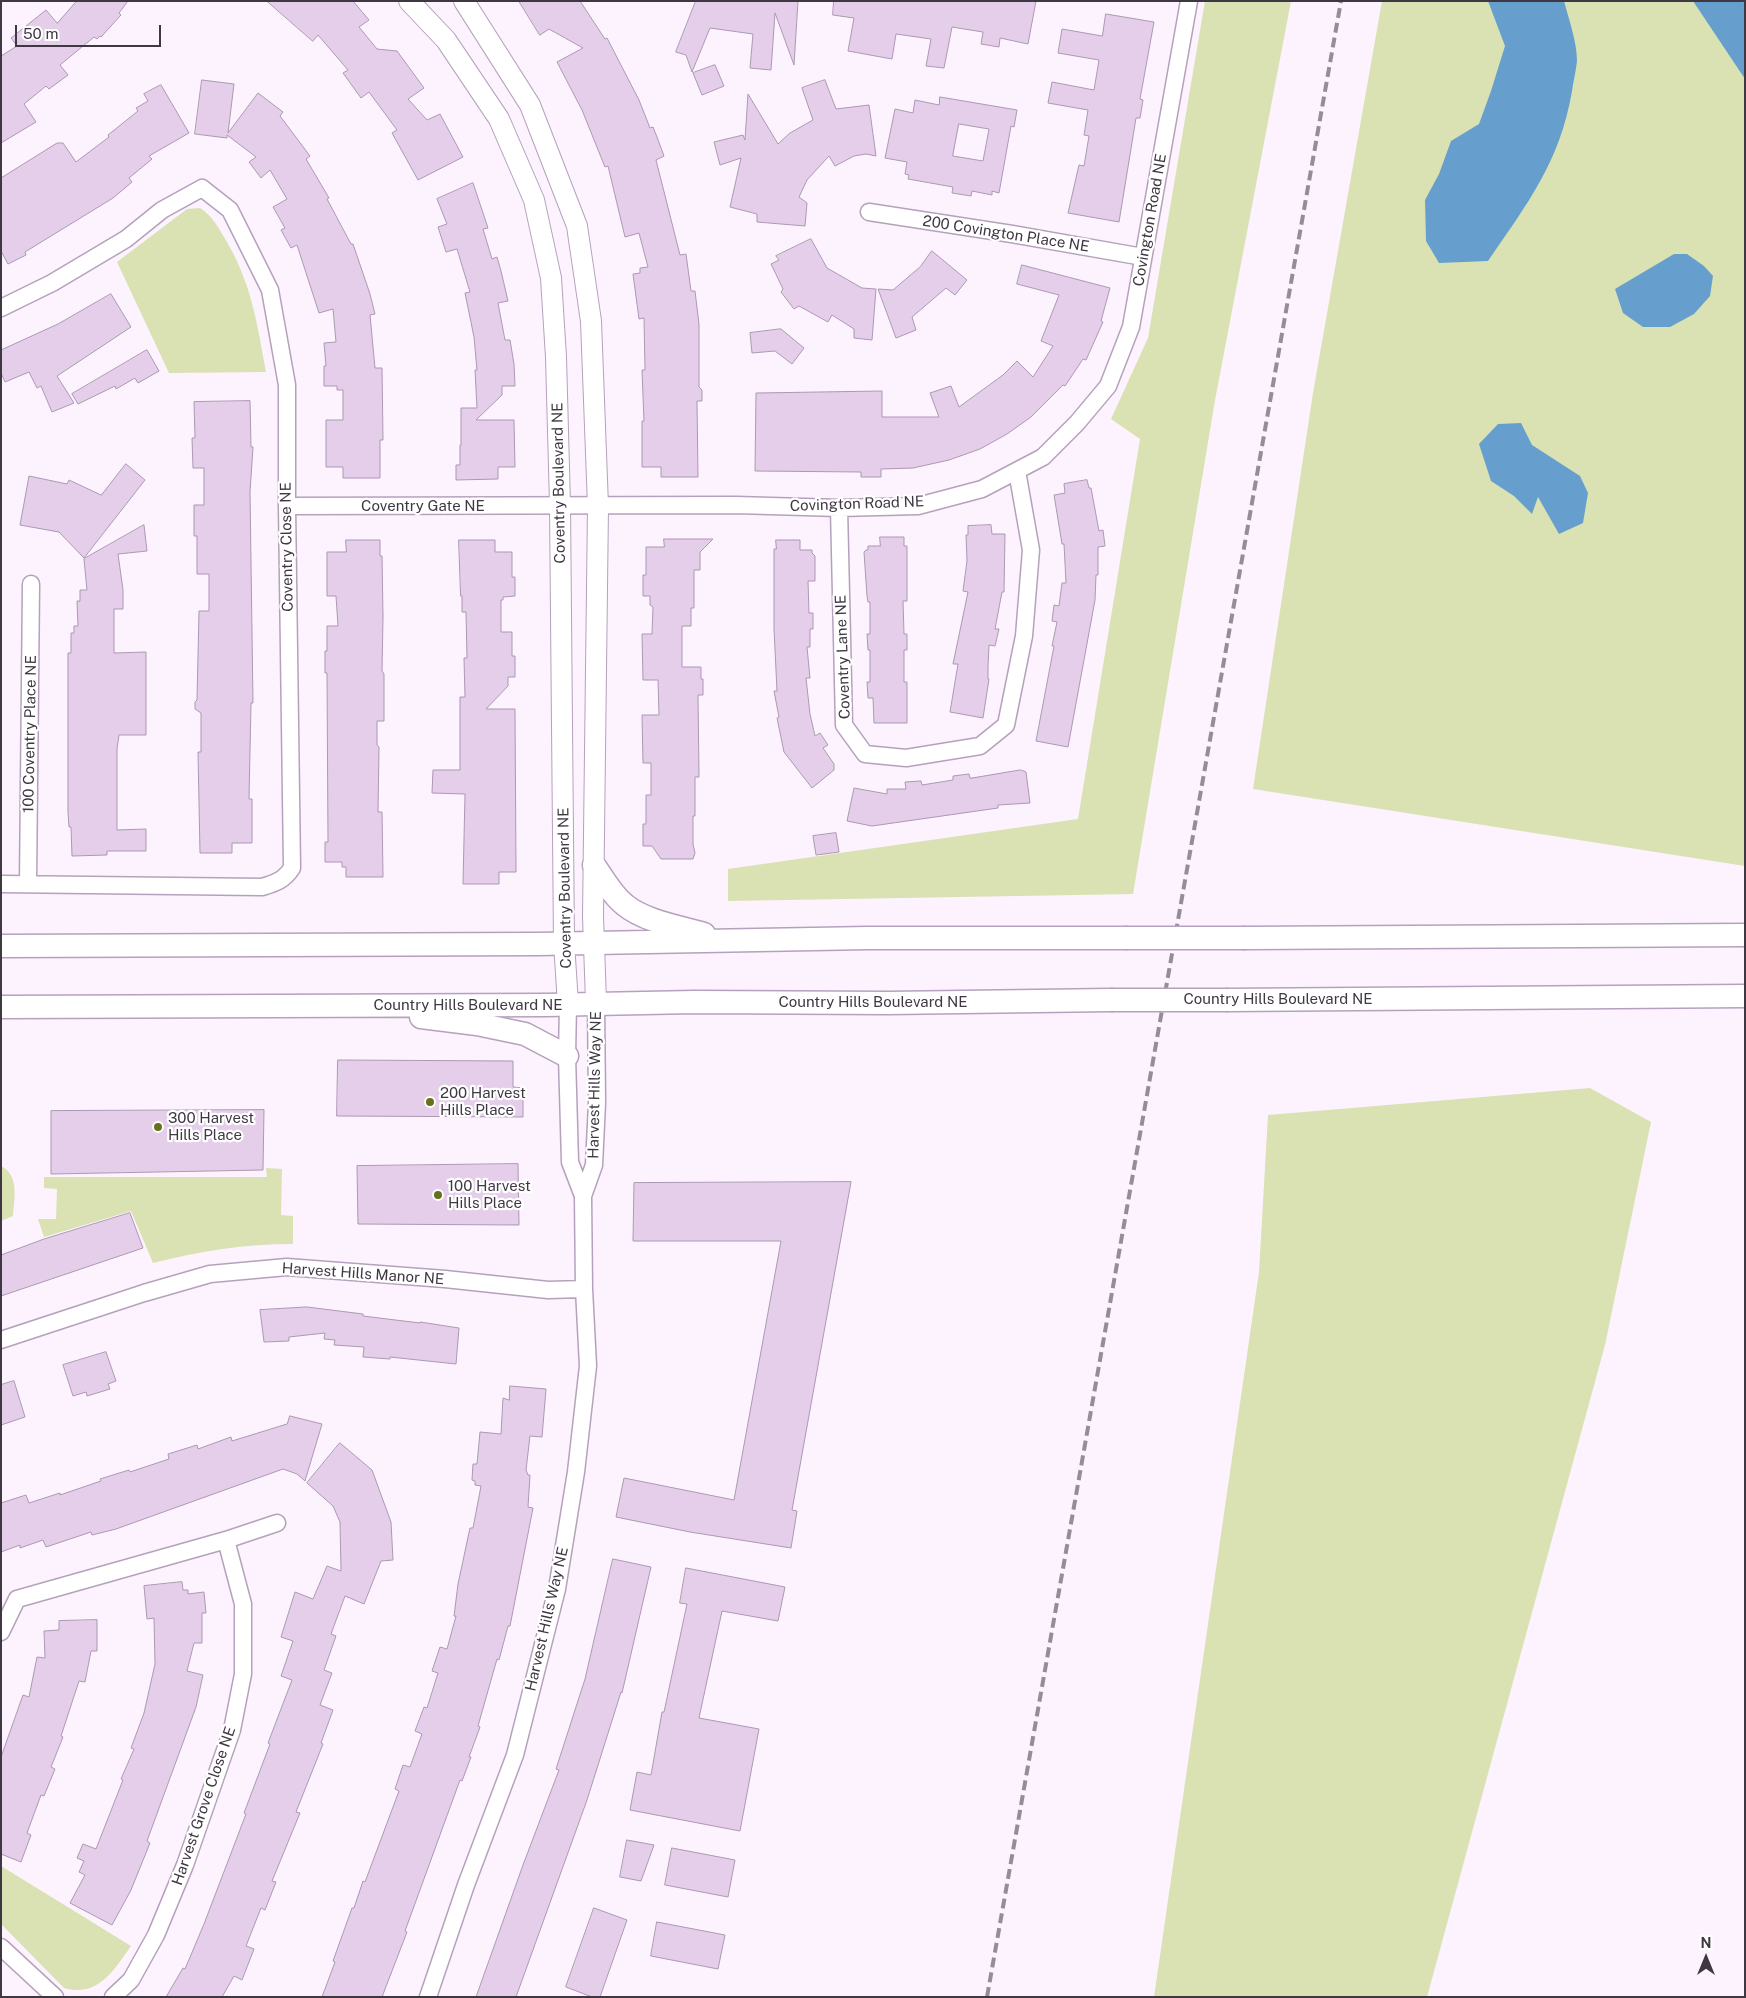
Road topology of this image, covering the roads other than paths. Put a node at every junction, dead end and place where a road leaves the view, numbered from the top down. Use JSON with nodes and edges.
{"nodes":[{"id":1,"x":409,"y":1,"type":"edge"},
{"id":2,"x":464,"y":1,"type":"edge"},
{"id":3,"x":1189,"y":1,"type":"edge"},
{"id":4,"x":869,"y":212,"type":"dead end"},
{"id":5,"x":1143,"y":257,"type":"junction"},
{"id":6,"x":1,"y":308,"type":"edge"},
{"id":7,"x":1017,"y":472,"type":"junction"},
{"id":8,"x":560,"y":505,"type":"junction"},
{"id":9,"x":287,"y":506,"type":"junction"},
{"id":10,"x":598,"y":506,"type":"junction"},
{"id":11,"x":839,"y":508,"type":"junction"},
{"id":12,"x":31,"y":584,"type":"dead end"},
{"id":13,"x":594,"y":865,"type":"junction"},
{"id":14,"x":1,"y":884,"type":"edge"},
{"id":15,"x":28,"y":884,"type":"junction"},
{"id":16,"x":1745,"y":934,"type":"edge"},
{"id":17,"x":726,"y":941,"type":"junction"},
{"id":18,"x":594,"y":942,"type":"junction"},
{"id":19,"x":564,"y":943,"type":"junction"},
{"id":20,"x":1,"y":946,"type":"edge"},
{"id":21,"x":1745,"y":996,"type":"edge"},
{"id":22,"x":596,"y":1002,"type":"junction"},
{"id":23,"x":568,"y":1004,"type":"junction"},
{"id":24,"x":344,"y":1005,"type":"junction"},
{"id":25,"x":1,"y":1007,"type":"edge"},
{"id":26,"x":567,"y":1056,"type":"junction"},
{"id":27,"x":583,"y":1196,"type":"junction"},
{"id":28,"x":584,"y":1289,"type":"junction"},
{"id":29,"x":1,"y":1340,"type":"edge"},
{"id":30,"x":276,"y":1523,"type":"dead end"},
{"id":31,"x":226,"y":1540,"type":"junction"},
{"id":32,"x":1,"y":1632,"type":"edge"},
{"id":33,"x":1,"y":1947,"type":"edge"},
{"id":34,"x":55,"y":1997,"type":"edge"},
{"id":35,"x":113,"y":1997,"type":"edge"},
{"id":36,"x":428,"y":1997,"type":"edge"}],
"edges":[{"from":1,"to":8,"type":"street","name":"Coventry Boulevard NE"},
{"from":2,"to":10,"type":"street","name":"Coventry Boulevard NE"},
{"from":3,"to":5,"type":"street","name":"Covington Road NE"},
{"from":4,"to":5,"type":"street","name":"200 Covington Place NE"},
{"from":5,"to":7,"type":"street","name":"Covington Road NE"},
{"from":6,"to":9,"type":"street","name":"Coventry Close NE"},
{"from":7,"to":11,"type":"street","name":"Covington Road NE"},
{"from":7,"to":11,"type":"street","name":"Coventry Lane NE"},
{"from":8,"to":9,"type":"street","name":"Coventry Gate NE"},
{"from":8,"to":10,"type":"street","name":"Covington Road NE"},
{"from":8,"to":19,"type":"street","name":"Coventry Boulevard NE"},
{"from":9,"to":15,"type":"street","name":"Coventry Close NE"},
{"from":10,"to":11,"type":"street","name":"Covington Road NE"},
{"from":10,"to":13,"type":"street","name":"Coventry Boulevard NE"},
{"from":12,"to":15,"type":"street","name":"100 Coventry Place NE"},
{"from":13,"to":17,"type":"main road"},
{"from":13,"to":18,"type":"street","name":"Coventry Boulevard NE"},
{"from":14,"to":15,"type":"street","name":"Coventry Close NE"},
{"from":16,"to":17,"type":"main road","bridge":true},
{"from":17,"to":18,"type":"main road"},
{"from":18,"to":19,"type":"main road"},
{"from":18,"to":22,"type":"street","name":"Coventry Boulevard NE"},
{"from":19,"to":20,"type":"main road"},
{"from":19,"to":23,"type":"street","name":"Coventry Boulevard NE"},
{"from":21,"to":22,"type":"main road","name":"Country Hills Boulevard NE","bridge":true},
{"from":22,"to":23,"type":"main road","name":"Country Hills Boulevard NE"},
{"from":22,"to":27,"type":"street","name":"Harvest Hills Way NE"},
{"from":23,"to":24,"type":"main road","name":"Country Hills Boulevard NE"},
{"from":23,"to":26,"type":"street","name":"Harvest Hills Way NE"},
{"from":24,"to":25,"type":"main road","name":"Country Hills Boulevard NE"},
{"from":24,"to":26,"type":"main road"},
{"from":26,"to":27,"type":"street","name":"Harvest Hills Way NE"},
{"from":27,"to":28,"type":"street","name":"Harvest Hills Way NE"},
{"from":28,"to":29,"type":"street","name":"Harvest Hills Manor NE"},
{"from":28,"to":36,"type":"street","name":"Harvest Hills Way NE"},
{"from":30,"to":31,"type":"street"},
{"from":31,"to":32,"type":"street"},
{"from":31,"to":35,"type":"street","name":"Harvest Grove Close NE"},
{"from":33,"to":34,"type":"street"}]}
